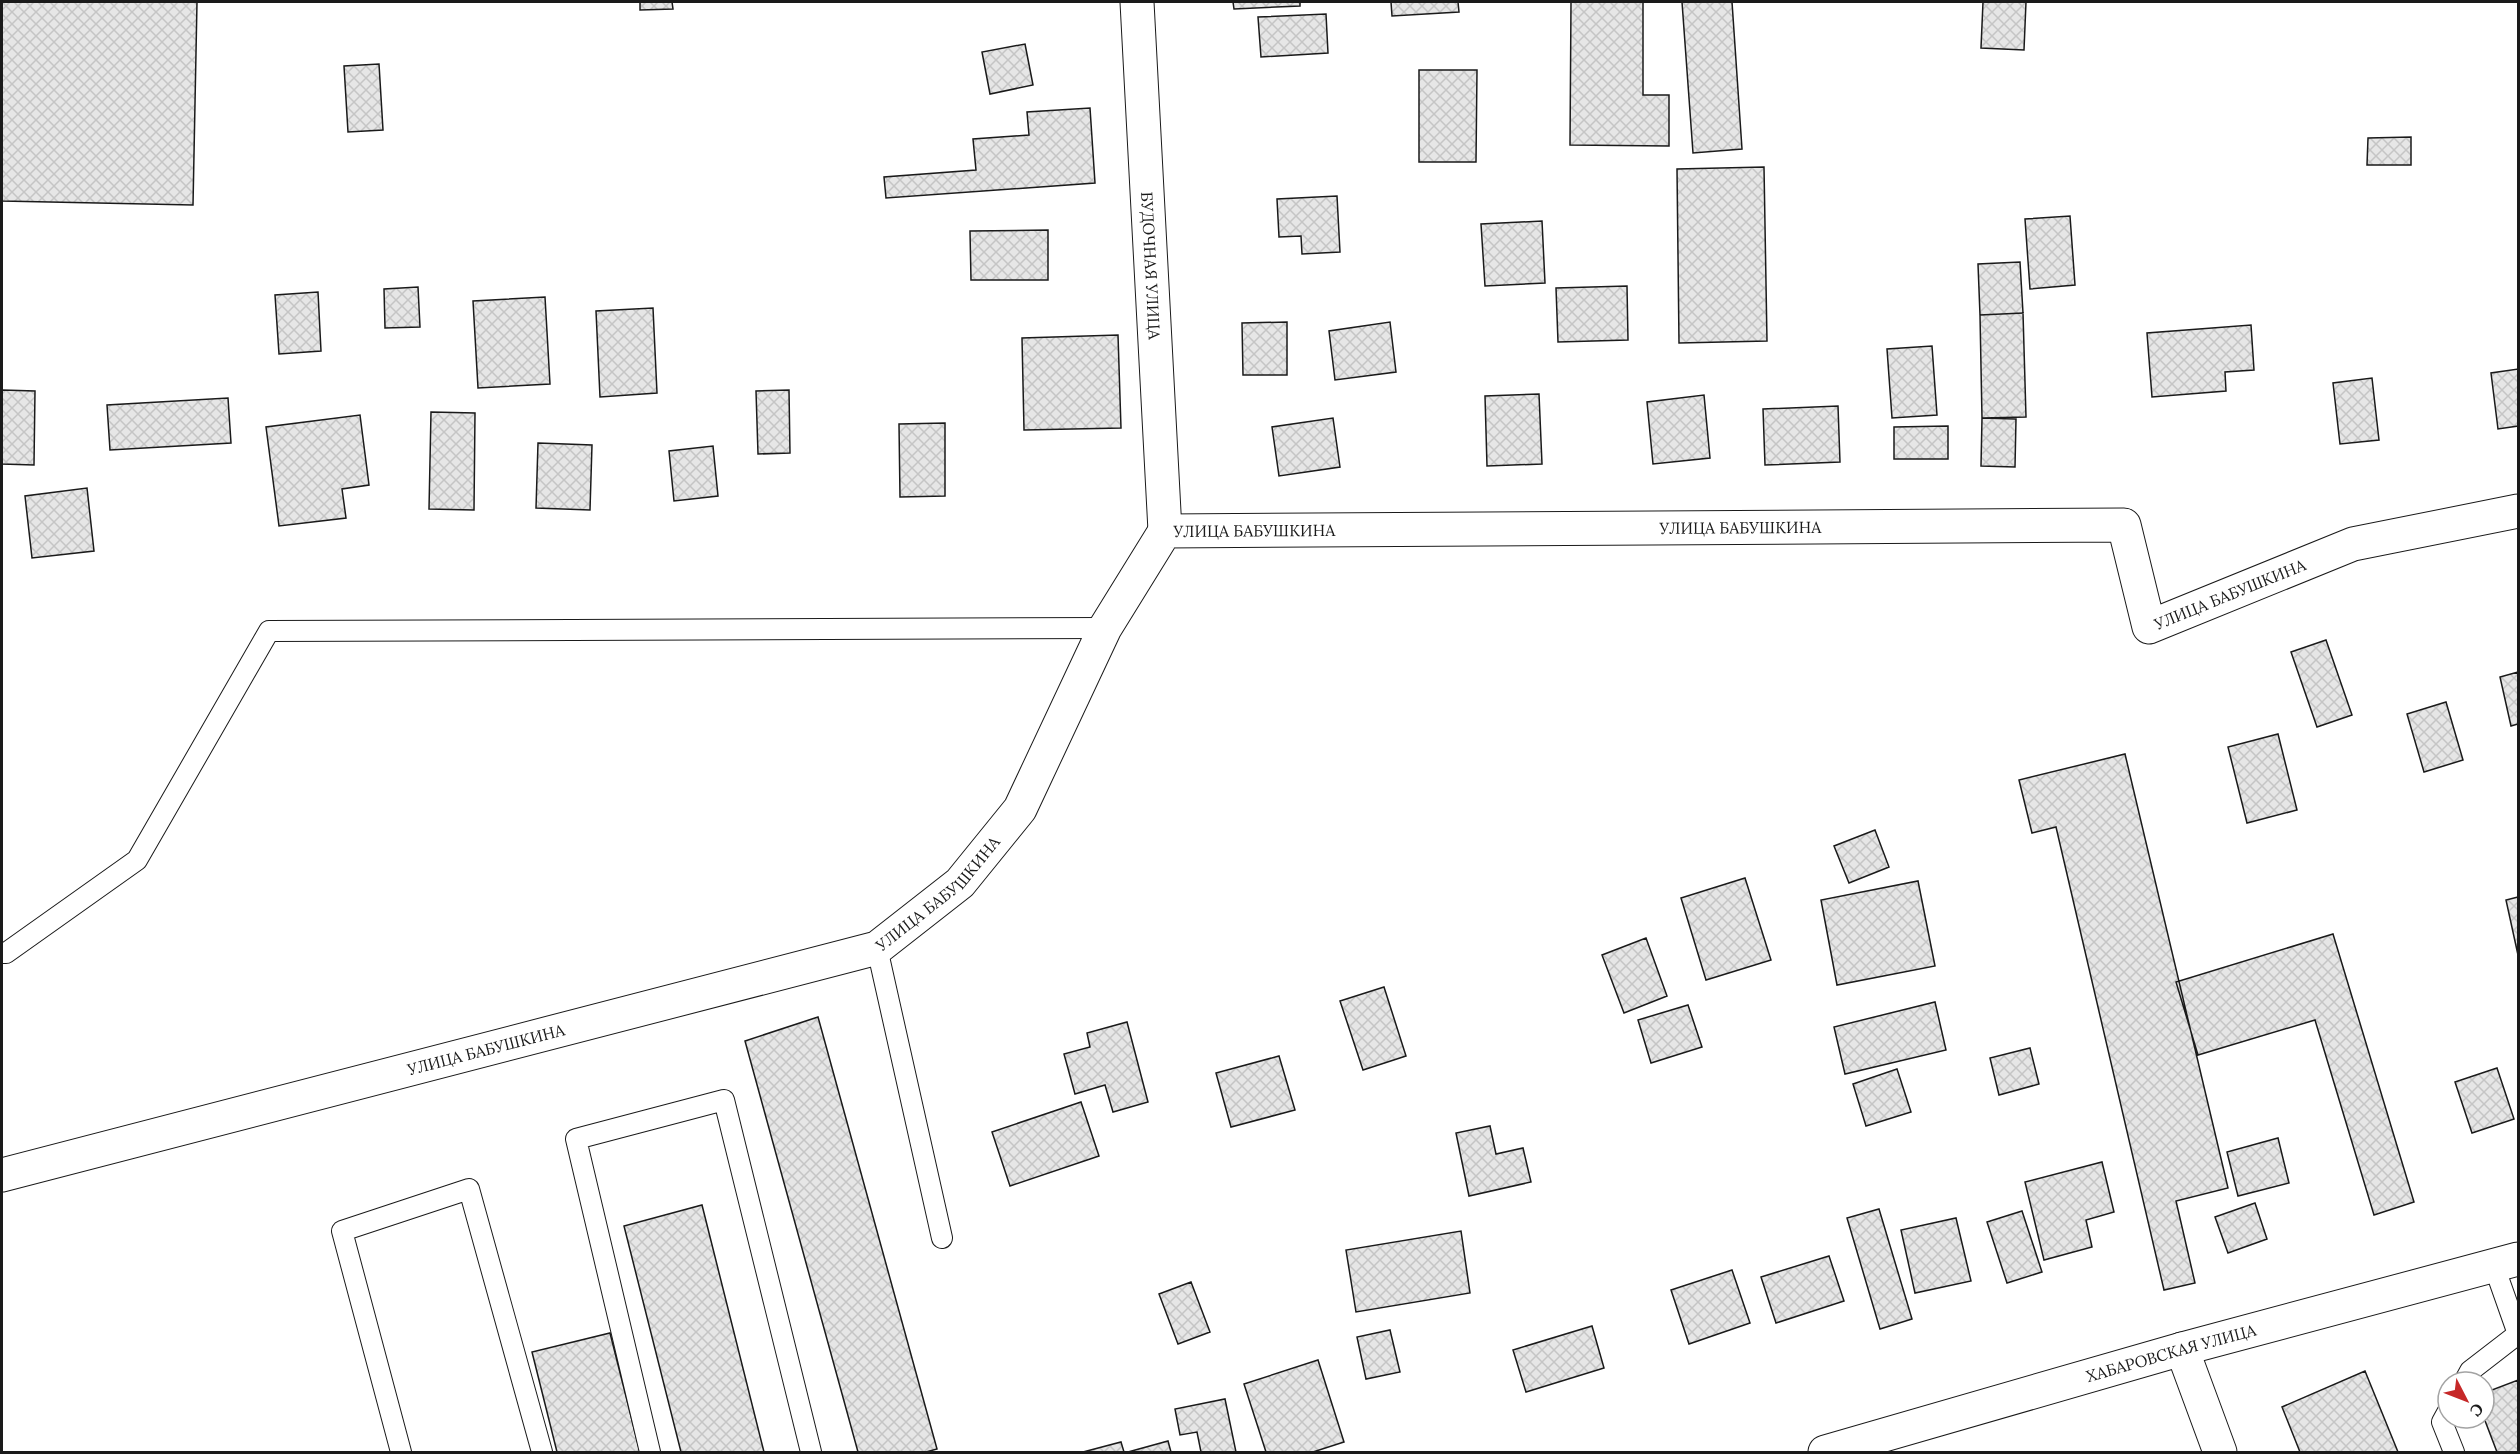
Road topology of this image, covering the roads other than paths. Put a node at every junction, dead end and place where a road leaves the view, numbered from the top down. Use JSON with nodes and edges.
{"nodes":[{"id":1,"x":1137,"y":2,"type":"edge"},
{"id":2,"x":2518,"y":511,"type":"edge"},
{"id":3,"x":1165,"y":531,"type":"junction"},
{"id":4,"x":1105,"y":628,"type":"junction"},
{"id":5,"x":877,"y":948,"type":"junction"},
{"id":6,"x":2,"y":953,"type":"edge"},
{"id":7,"x":2,"y":1175,"type":"edge"},
{"id":8,"x":942,"y":1238,"type":"dead end"},
{"id":9,"x":2506,"y":1263,"type":"edge"},
{"id":10,"x":2518,"y":1334,"type":"edge"},
{"id":11,"x":2181,"y":1349,"type":"junction"},
{"id":12,"x":2471,"y":1370,"type":"edge"},
{"id":13,"x":2445,"y":1430,"type":"edge"},
{"id":14,"x":401,"y":1452,"type":"edge"},
{"id":15,"x":542,"y":1452,"type":"edge"},
{"id":16,"x":650,"y":1452,"type":"edge"},
{"id":17,"x":811,"y":1452,"type":"edge"},
{"id":18,"x":1825,"y":1452,"type":"edge"},
{"id":19,"x":2220,"y":1452,"type":"edge"},
{"id":20,"x":2454,"y":1452,"type":"edge"}],
"edges":[{"from":1,"to":3,"type":"street","name":"БУДОЧНАЯ УЛИЦА"},
{"from":2,"to":3,"type":"street","name":"УЛИЦА БАБУШКИНА"},
{"from":3,"to":4,"type":"street","name":"УЛИЦА БАБУШКИНА"},
{"from":4,"to":5,"type":"street","name":"УЛИЦА БАБУШКИНА"},
{"from":4,"to":6,"type":"lane"},
{"from":5,"to":7,"type":"street","name":"УЛИЦА БАБУШКИНА"},
{"from":5,"to":8,"type":"lane"},
{"from":9,"to":10,"type":"lane"},
{"from":9,"to":11,"type":"street","name":"ХАБАРОВСКАЯ УЛИЦА"},
{"from":10,"to":12,"type":"lane"},
{"from":11,"to":18,"type":"street","name":"ХАБАРОВСКАЯ УЛИЦА"},
{"from":11,"to":19,"type":"street"},
{"from":13,"to":20,"type":"lane"},
{"from":14,"to":15,"type":"lane"},
{"from":16,"to":17,"type":"lane"}]}
